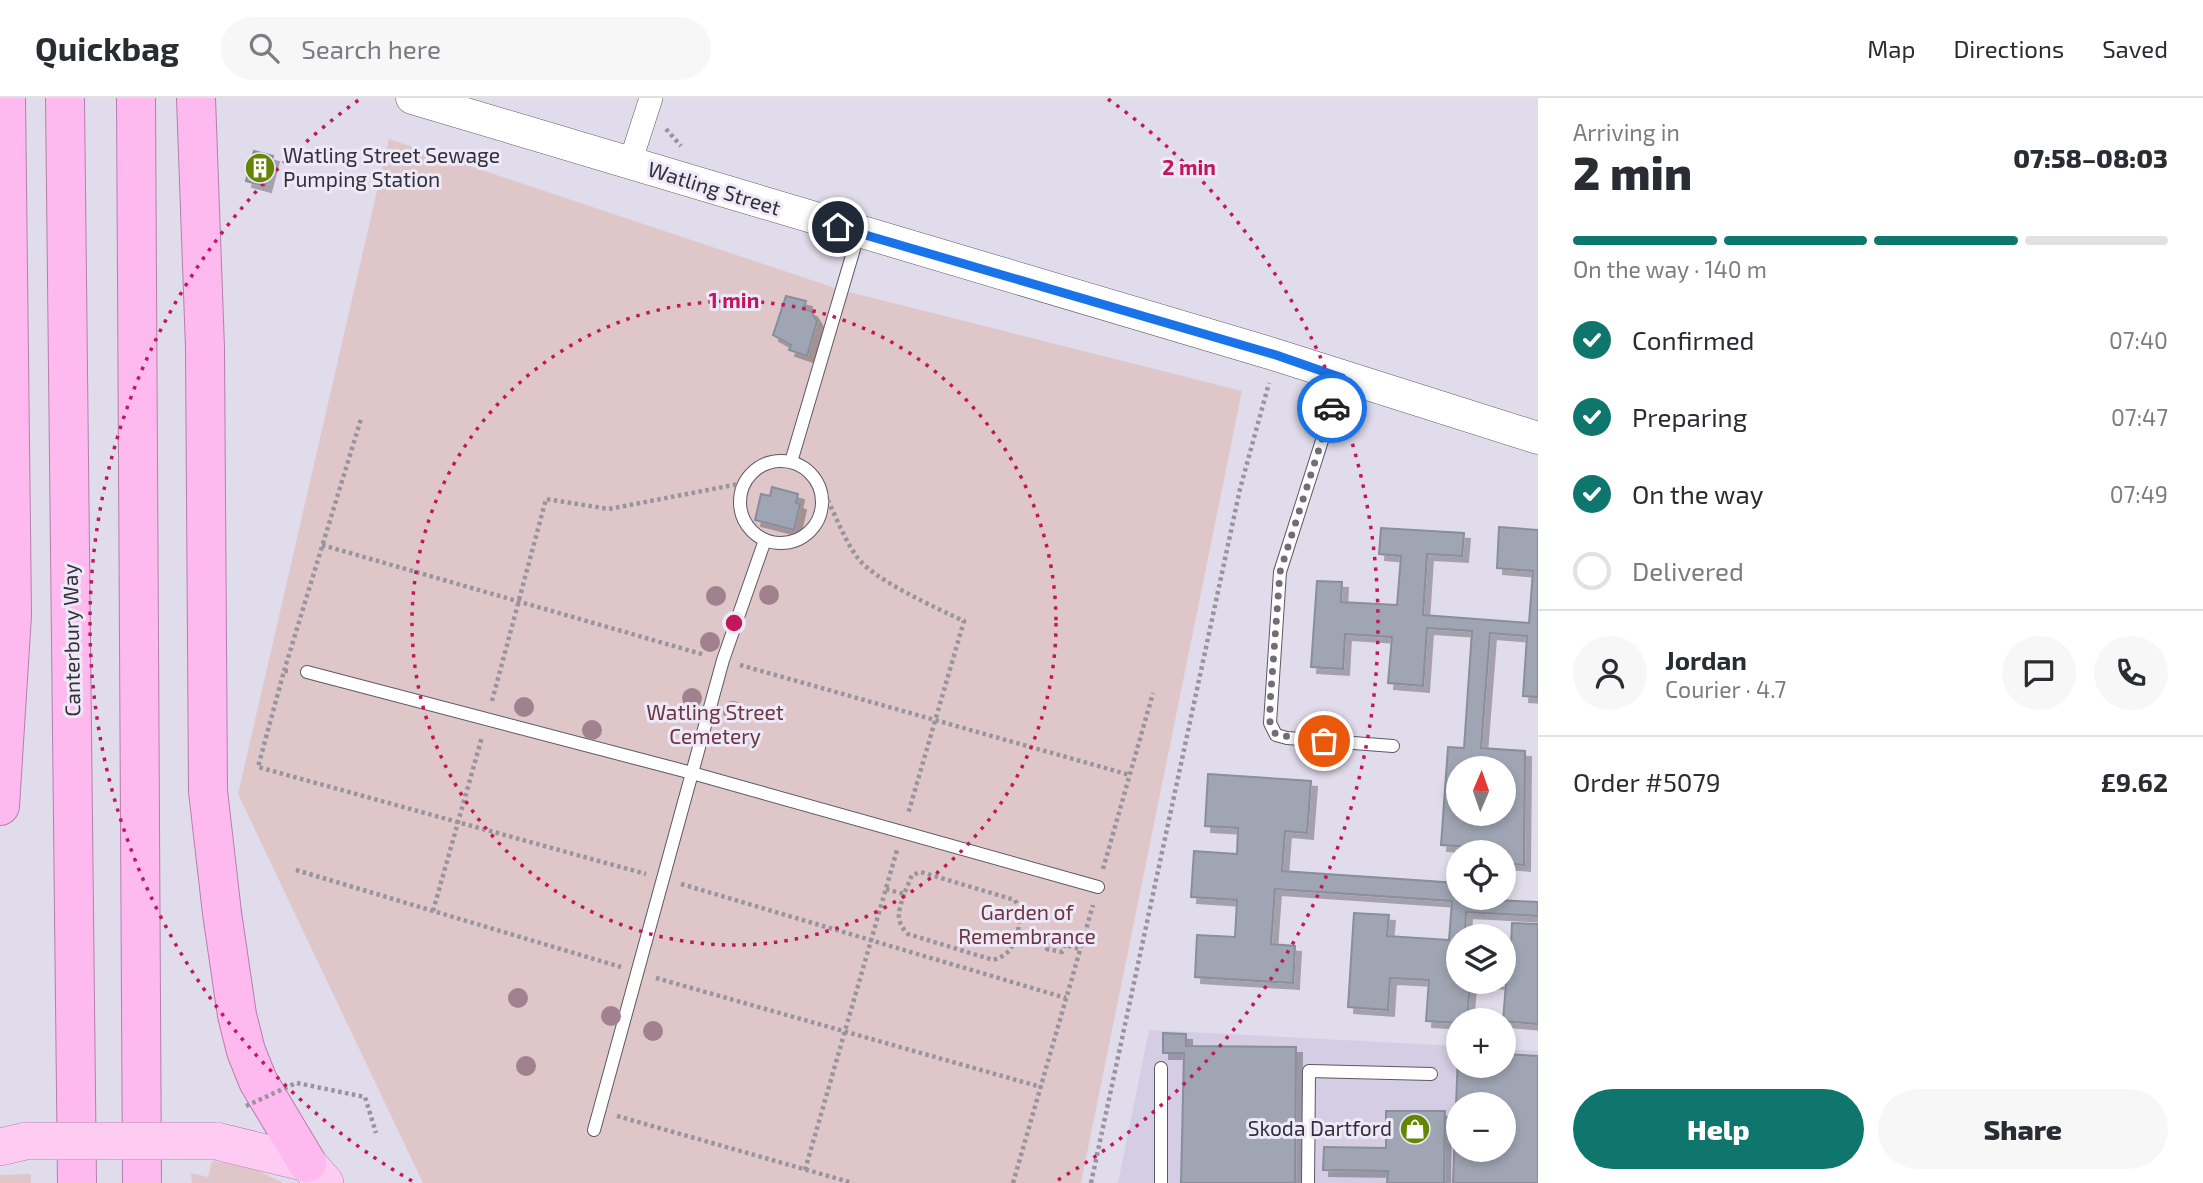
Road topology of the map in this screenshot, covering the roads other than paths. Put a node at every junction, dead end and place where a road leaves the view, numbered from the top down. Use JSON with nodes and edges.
{"nodes":[{"id":1,"x":6,"y":98,"type":"edge"},
{"id":2,"x":65,"y":98,"type":"edge"},
{"id":3,"x":136,"y":98,"type":"edge"},
{"id":4,"x":196,"y":98,"type":"edge"},
{"id":5,"x":412,"y":98,"type":"edge"},
{"id":6,"x":651,"y":98,"type":"edge"},
{"id":7,"x":630,"y":163,"type":"junction"},
{"id":8,"x":859,"y":232,"type":"junction"},
{"id":9,"x":1342,"y":378,"type":"junction"},
{"id":10,"x":1538,"y":438,"type":"edge"},
{"id":11,"x":791,"y":462,"type":"junction"},
{"id":12,"x":765,"y":540,"type":"junction"},
{"id":13,"x":307,"y":672,"type":"road end"},
{"id":14,"x":1393,"y":746,"type":"dead end"},
{"id":15,"x":692,"y":772,"type":"junction"},
{"id":16,"x":0,"y":806,"type":"edge"},
{"id":17,"x":1098,"y":887,"type":"road end"},
{"id":18,"x":1161,"y":1068,"type":"dead end"},
{"id":19,"x":1431,"y":1074,"type":"dead end"},
{"id":20,"x":594,"y":1130,"type":"dead end"},
{"id":21,"x":13,"y":1144,"type":"edge"},
{"id":22,"x":316,"y":1173,"type":"edge"},
{"id":23,"x":77,"y":1183,"type":"edge"},
{"id":24,"x":142,"y":1183,"type":"edge"},
{"id":25,"x":1161,"y":1183,"type":"edge"},
{"id":26,"x":1308,"y":1183,"type":"edge"}],
"edges":[{"from":1,"to":16,"type":"highway"},
{"from":2,"to":23,"type":"highway","name":"Canterbury Way"},
{"from":3,"to":24,"type":"highway"},
{"from":4,"to":22,"type":"highway"},
{"from":5,"to":7,"type":"main road","name":"Watling Street"},
{"from":6,"to":7,"type":"street"},
{"from":7,"to":8,"type":"main road","name":"Watling Street"},
{"from":8,"to":9,"type":"main road","name":"Watling Street"},
{"from":8,"to":11,"type":"lane"},
{"from":9,"to":10,"type":"main road","name":"Watling Street"},
{"from":9,"to":14,"type":"lane"},
{"from":11,"to":12,"type":"lane"},
{"from":11,"to":12,"type":"lane"},
{"from":12,"to":15,"type":"lane"},
{"from":13,"to":15,"type":"lane"},
{"from":15,"to":17,"type":"lane"},
{"from":15,"to":20,"type":"lane"},
{"from":18,"to":25,"type":"lane"},
{"from":19,"to":26,"type":"lane"},
{"from":21,"to":22,"type":"main road","bridge":true}]}
